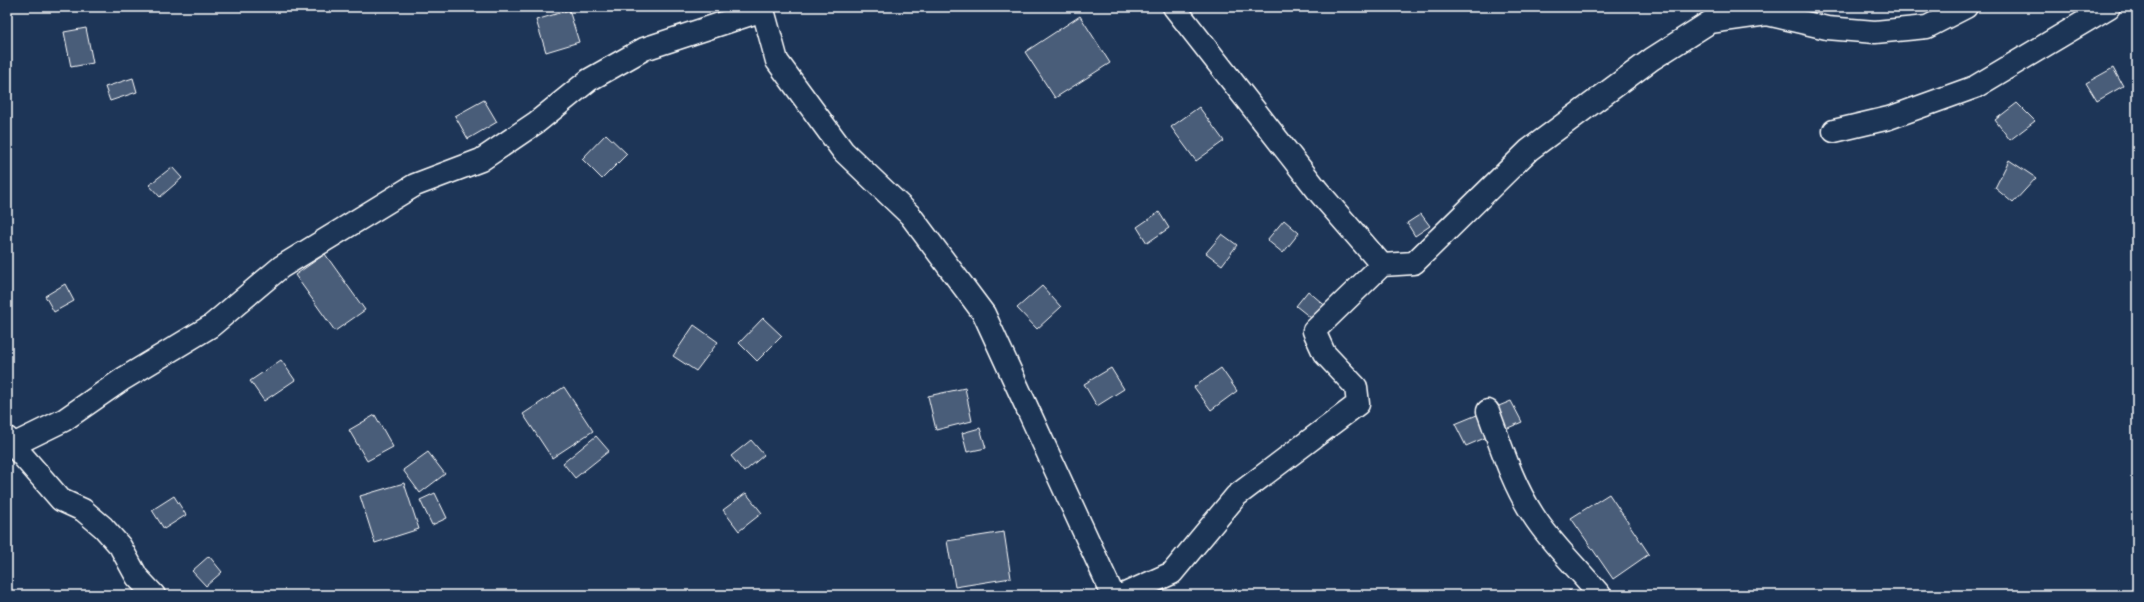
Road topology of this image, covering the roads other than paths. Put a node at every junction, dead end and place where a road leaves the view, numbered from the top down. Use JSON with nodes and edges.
{"nodes":[{"id":1,"x":1174,"y":7,"type":"edge"},
{"id":2,"x":1966,"y":7,"type":"edge"},
{"id":3,"x":2109,"y":7,"type":"edge"},
{"id":4,"x":1834,"y":131,"type":"dead end"},
{"id":5,"x":1382,"y":265,"type":"junction"},
{"id":6,"x":1488,"y":411,"type":"dead end"},
{"id":7,"x":10,"y":441,"type":"edge"},
{"id":8,"x":154,"y":595,"type":"edge"},
{"id":9,"x":1113,"y":595,"type":"edge"},
{"id":10,"x":1123,"y":595,"type":"edge"},
{"id":11,"x":1600,"y":595,"type":"edge"}],
"edges":[{"from":1,"to":5,"type":"street"},
{"from":2,"to":5,"type":"street"},
{"from":3,"to":4,"type":"street"},
{"from":5,"to":10,"type":"street"},
{"from":6,"to":11,"type":"street"},
{"from":7,"to":8,"type":"street"},
{"from":7,"to":9,"type":"street"}]}
